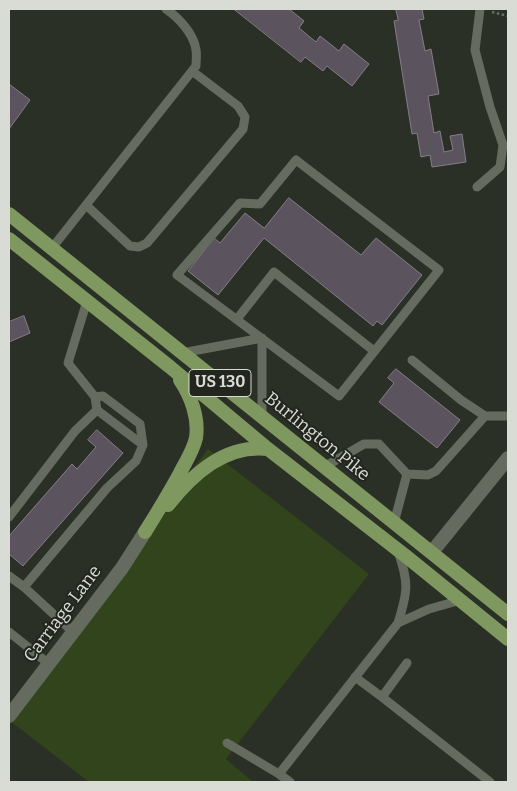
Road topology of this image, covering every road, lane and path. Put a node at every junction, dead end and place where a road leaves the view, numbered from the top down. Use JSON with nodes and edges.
{"nodes":[{"id":1,"x":166,"y":9,"type":"edge"},
{"id":2,"x":480,"y":9,"type":"edge"},
{"id":3,"x":508,"y":16,"type":"edge"},
{"id":4,"x":192,"y":71,"type":"junction"},
{"id":5,"x":478,"y":187,"type":"dead end"},
{"id":6,"x":86,"y":205,"type":"junction"},
{"id":7,"x":9,"y":214,"type":"edge"},
{"id":8,"x":9,"y":239,"type":"edge"},
{"id":9,"x":52,"y":248,"type":"junction"},
{"id":10,"x":87,"y":300,"type":"junction"},
{"id":11,"x":237,"y":319,"type":"junction"},
{"id":12,"x":262,"y":338,"type":"junction"},
{"id":13,"x":374,"y":351,"type":"junction"},
{"id":14,"x":182,"y":353,"type":"junction"},
{"id":15,"x":412,"y":360,"type":"dead end"},
{"id":16,"x":170,"y":367,"type":"junction"},
{"id":17,"x":95,"y":397,"type":"junction"},
{"id":18,"x":97,"y":410,"type":"junction"},
{"id":19,"x":485,"y":416,"type":"junction"},
{"id":20,"x":508,"y":416,"type":"edge"},
{"id":21,"x":262,"y":417,"type":"junction"},
{"id":22,"x":142,"y":445,"type":"junction"},
{"id":23,"x":268,"y":448,"type":"junction"},
{"id":24,"x":508,"y":458,"type":"edge"},
{"id":25,"x":324,"y":467,"type":"junction"},
{"id":26,"x":407,"y":474,"type":"junction"},
{"id":27,"x":9,"y":517,"type":"edge"},
{"id":28,"x":394,"y":522,"type":"junction"},
{"id":29,"x":145,"y":532,"type":"junction"},
{"id":30,"x":397,"y":549,"type":"junction"},
{"id":31,"x":432,"y":552,"type":"junction"},
{"id":32,"x":9,"y":576,"type":"edge"},
{"id":33,"x":24,"y":587,"type":"junction"},
{"id":34,"x":461,"y":600,"type":"junction"},
{"id":35,"x":508,"y":614,"type":"edge"},
{"id":36,"x":398,"y":623,"type":"junction"},
{"id":37,"x":9,"y":632,"type":"edge"},
{"id":38,"x":74,"y":632,"type":"junction"},
{"id":39,"x":508,"y":639,"type":"edge"},
{"id":40,"x":407,"y":663,"type":"dead end"},
{"id":41,"x":49,"y":664,"type":"junction"},
{"id":42,"x":355,"y":677,"type":"junction"},
{"id":43,"x":382,"y":697,"type":"junction"},
{"id":44,"x":9,"y":716,"type":"edge"},
{"id":45,"x":227,"y":743,"type":"dead end"},
{"id":46,"x":279,"y":774,"type":"junction"},
{"id":47,"x":487,"y":781,"type":"edge"},
{"id":48,"x":290,"y":782,"type":"edge"}],
"edges":[{"from":1,"to":4,"type":"lane"},
{"from":2,"to":3,"type":"path"},
{"from":2,"to":5,"type":"lane"},
{"from":4,"to":6,"type":"lane"},
{"from":4,"to":6,"type":"lane"},
{"from":6,"to":9,"type":"lane"},
{"from":7,"to":9,"type":"highway","name":"Burlington Pike","number":"US 130"},
{"from":8,"to":10,"type":"highway","number":"US 130"},
{"from":9,"to":14,"type":"highway","name":"Burlington Pike","number":"US 130"},
{"from":10,"to":16,"type":"highway","number":"US 130"},
{"from":10,"to":17,"type":"lane"},
{"from":11,"to":12,"type":"lane"},
{"from":11,"to":13,"type":"lane"},
{"from":11,"to":13,"type":"lane"},
{"from":12,"to":13,"type":"lane"},
{"from":12,"to":14,"type":"lane"},
{"from":12,"to":21,"type":"lane"},
{"from":14,"to":21,"type":"highway","name":"Burlington Pike","number":"US 130"},
{"from":15,"to":19,"type":"lane"},
{"from":16,"to":23,"type":"highway","number":"US 130"},
{"from":16,"to":29,"type":"highway"},
{"from":17,"to":18,"type":"lane"},
{"from":17,"to":22,"type":"lane"},
{"from":18,"to":22,"type":"lane"},
{"from":18,"to":27,"type":"lane"},
{"from":19,"to":20,"type":"lane"},
{"from":19,"to":26,"type":"lane"},
{"from":21,"to":25,"type":"highway","name":"Burlington Pike","number":"US 130"},
{"from":22,"to":33,"type":"lane"},
{"from":23,"to":29,"type":"highway"},
{"from":23,"to":30,"type":"highway","number":"US 130"},
{"from":24,"to":31,"type":"street"},
{"from":25,"to":26,"type":"lane"},
{"from":25,"to":28,"type":"highway","name":"Burlington Pike","number":"US 130"},
{"from":26,"to":28,"type":"lane"},
{"from":28,"to":31,"type":"highway","name":"Burlington Pike","number":"US 130"},
{"from":29,"to":38,"type":"street","name":"Carriage Lane"},
{"from":30,"to":34,"type":"highway","number":"US 130"},
{"from":30,"to":36,"type":"lane"},
{"from":31,"to":35,"type":"highway","name":"Burlington Pike","number":"US 130"},
{"from":32,"to":33,"type":"lane"},
{"from":33,"to":38,"type":"lane"},
{"from":34,"to":36,"type":"lane"},
{"from":34,"to":39,"type":"highway","number":"US 130"},
{"from":36,"to":42,"type":"lane"},
{"from":37,"to":41,"type":"lane"},
{"from":38,"to":41,"type":"street","name":"Carriage Lane"},
{"from":40,"to":43,"type":"lane"},
{"from":41,"to":44,"type":"street","name":"Carriage Lane"},
{"from":42,"to":43,"type":"lane"},
{"from":42,"to":46,"type":"lane"},
{"from":43,"to":47,"type":"lane"},
{"from":45,"to":46,"type":"lane"},
{"from":46,"to":48,"type":"lane"}]}
